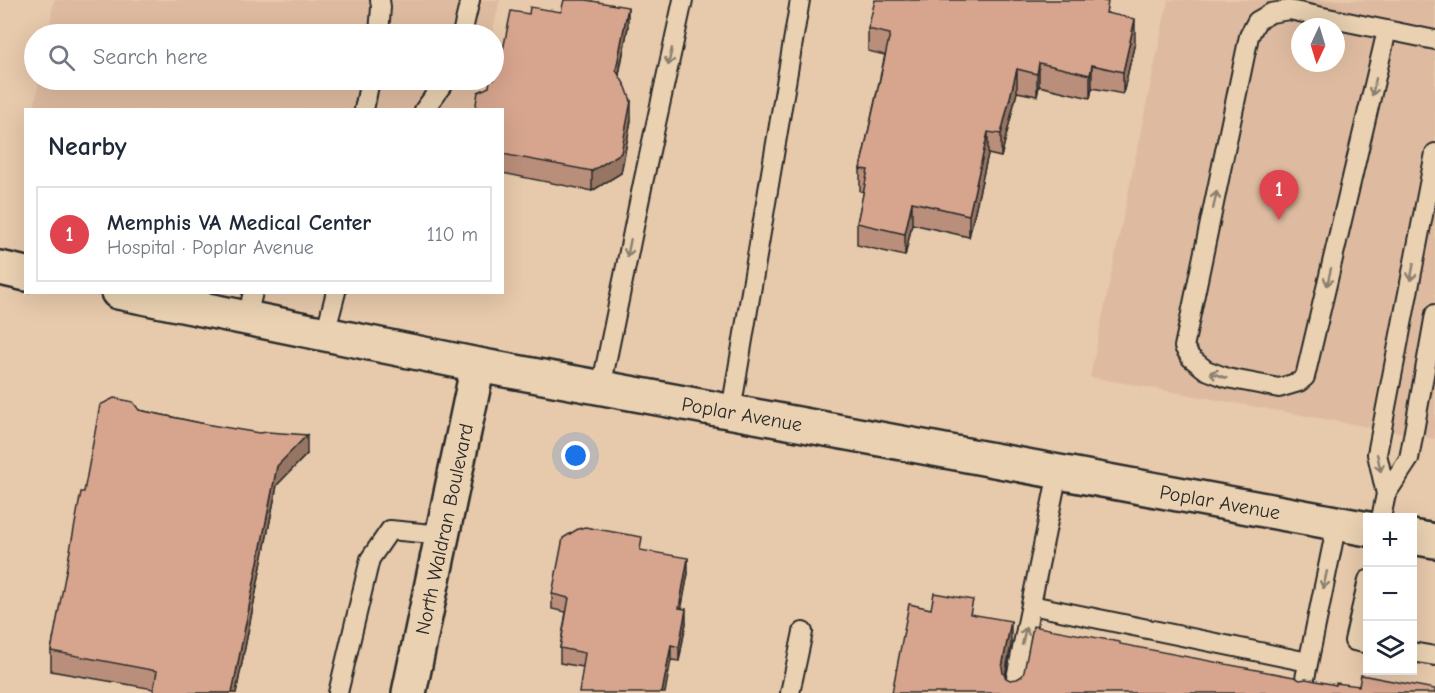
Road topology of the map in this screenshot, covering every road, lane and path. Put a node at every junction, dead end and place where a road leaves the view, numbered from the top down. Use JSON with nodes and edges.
{"nodes":[{"id":1,"x":380,"y":0,"type":"edge"},
{"id":2,"x":470,"y":0,"type":"edge"},
{"id":3,"x":683,"y":0,"type":"edge"},
{"id":4,"x":800,"y":0,"type":"edge"},
{"id":5,"x":380,"y":24,"type":"edge"},
{"id":6,"x":464,"y":24,"type":"edge"},
{"id":7,"x":1387,"y":30,"type":"junction"},
{"id":8,"x":1435,"y":40,"type":"edge"},
{"id":9,"x":368,"y":90,"type":"edge"},
{"id":10,"x":439,"y":90,"type":"edge"},
{"id":11,"x":364,"y":108,"type":"edge"},
{"id":12,"x":425,"y":108,"type":"edge"},
{"id":13,"x":1435,"y":153,"type":"edge"},
{"id":14,"x":0,"y":268,"type":"edge"},
{"id":15,"x":24,"y":274,"type":"edge"},
{"id":16,"x":138,"y":294,"type":"edge"},
{"id":17,"x":335,"y":294,"type":"edge"},
{"id":18,"x":250,"y":305,"type":"edge"},
{"id":19,"x":1435,"y":314,"type":"edge"},
{"id":20,"x":325,"y":334,"type":"junction"},
{"id":21,"x":478,"y":365,"type":"junction"},
{"id":22,"x":601,"y":388,"type":"junction"},
{"id":23,"x":731,"y":411,"type":"junction"},
{"id":24,"x":1058,"y":472,"type":"junction"},
{"id":25,"x":1386,"y":494,"type":"junction"},
{"id":26,"x":1382,"y":513,"type":"edge"},
{"id":27,"x":1352,"y":526,"type":"edge"},
{"id":28,"x":443,"y":535,"type":"junction"},
{"id":29,"x":1417,"y":538,"type":"edge"},
{"id":30,"x":1435,"y":541,"type":"edge"},
{"id":31,"x":1363,"y":602,"type":"edge"},
{"id":32,"x":1031,"y":605,"type":"junction"},
{"id":33,"x":803,"y":632,"type":"dead end"},
{"id":34,"x":1363,"y":643,"type":"edge"},
{"id":35,"x":1417,"y":653,"type":"edge"},
{"id":36,"x":1435,"y":656,"type":"edge"},
{"id":37,"x":1308,"y":662,"type":"junction"},
{"id":38,"x":338,"y":693,"type":"edge"},
{"id":39,"x":409,"y":693,"type":"edge"},
{"id":40,"x":790,"y":693,"type":"edge"},
{"id":41,"x":1013,"y":693,"type":"edge"},
{"id":42,"x":1302,"y":693,"type":"edge"}],
"edges":[{"from":1,"to":5,"type":"lane"},
{"from":2,"to":6,"type":"lane"},
{"from":3,"to":22,"type":"lane","one_way":true},
{"from":4,"to":23,"type":"lane"},
{"from":7,"to":7,"type":"lane","one_way":true},
{"from":7,"to":8,"type":"lane"},
{"from":9,"to":11,"type":"lane"},
{"from":10,"to":12,"type":"lane"},
{"from":13,"to":25,"type":"lane","one_way":true},
{"from":14,"to":15,"type":"main road"},
{"from":16,"to":18,"type":"main road","name":"Poplar Avenue"},
{"from":17,"to":20,"type":"lane"},
{"from":18,"to":20,"type":"main road","name":"Poplar Avenue"},
{"from":19,"to":25,"type":"lane"},
{"from":20,"to":21,"type":"main road","name":"Poplar Avenue"},
{"from":21,"to":22,"type":"main road","name":"Poplar Avenue"},
{"from":21,"to":28,"type":"main road","name":"North Waldran Boulevard"},
{"from":22,"to":23,"type":"main road","name":"Poplar Avenue"},
{"from":23,"to":24,"type":"main road","name":"Poplar Avenue"},
{"from":24,"to":27,"type":"main road","name":"Poplar Avenue"},
{"from":24,"to":32,"type":"lane"},
{"from":25,"to":26,"type":"lane"},
{"from":27,"to":37,"type":"lane","one_way":true},
{"from":28,"to":38,"type":"lane"},
{"from":28,"to":39,"type":"main road","name":"North Waldran Boulevard"},
{"from":29,"to":30,"type":"main road"},
{"from":31,"to":34,"type":"lane"},
{"from":32,"to":37,"type":"lane"},
{"from":41,"to":32,"type":"lane","one_way":true},
{"from":33,"to":40,"type":"lane"},
{"from":35,"to":36,"type":"lane"},
{"from":37,"to":42,"type":"lane"}]}
